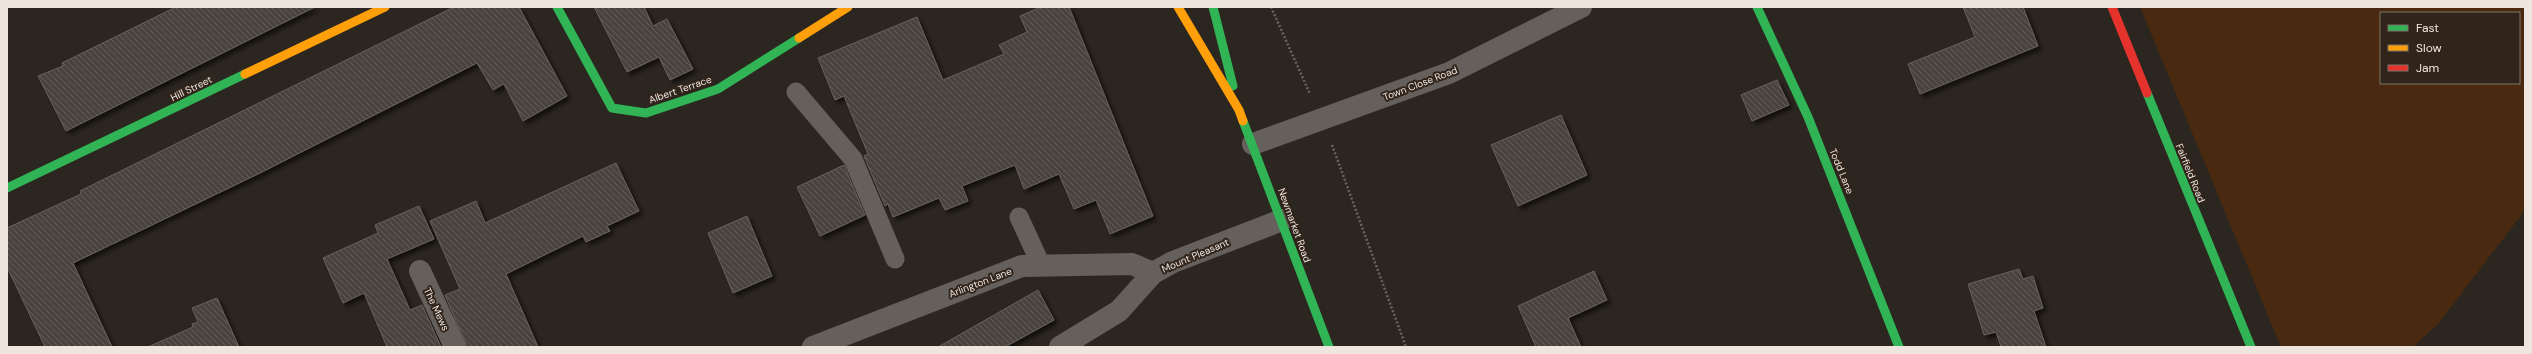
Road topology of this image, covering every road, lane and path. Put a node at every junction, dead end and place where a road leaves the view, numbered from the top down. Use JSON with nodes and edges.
{"nodes":[{"id":1,"x":384,"y":7,"type":"edge"},
{"id":2,"x":557,"y":7,"type":"edge"},
{"id":3,"x":1178,"y":7,"type":"edge"},
{"id":4,"x":1213,"y":7,"type":"edge"},
{"id":5,"x":1271,"y":7,"type":"edge"},
{"id":6,"x":1581,"y":7,"type":"edge"},
{"id":7,"x":1756,"y":7,"type":"edge"},
{"id":8,"x":2112,"y":7,"type":"edge"},
{"id":9,"x":837,"y":10,"type":"edge"},
{"id":10,"x":796,"y":92,"type":"dead end"},
{"id":11,"x":1239,"y":110,"type":"junction"},
{"id":12,"x":1322,"y":119,"type":"junction"},
{"id":13,"x":1253,"y":144,"type":"junction"},
{"id":14,"x":7,"y":188,"type":"edge"},
{"id":15,"x":1019,"y":217,"type":"dead end"},
{"id":16,"x":1282,"y":220,"type":"junction"},
{"id":17,"x":895,"y":259,"type":"dead end"},
{"id":18,"x":1041,"y":265,"type":"junction"},
{"id":19,"x":420,"y":271,"type":"dead end"},
{"id":20,"x":1153,"y":273,"type":"junction"},
{"id":21,"x":455,"y":347,"type":"edge"},
{"id":22,"x":813,"y":347,"type":"edge"},
{"id":23,"x":1060,"y":347,"type":"edge"},
{"id":24,"x":1329,"y":347,"type":"edge"},
{"id":25,"x":1406,"y":347,"type":"edge"},
{"id":26,"x":1899,"y":347,"type":"edge"},
{"id":27,"x":2251,"y":347,"type":"edge"}],
"edges":[{"from":1,"to":14,"type":"street","name":"Hill Street"},
{"from":2,"to":9,"type":"street","name":"Albert Terrace"},
{"from":3,"to":11,"type":"street","name":"Newmarket Road"},
{"from":4,"to":11,"type":"street","name":"Newmarket Road"},
{"from":5,"to":12,"type":"path"},
{"from":6,"to":12,"type":"street","name":"Town Close Road"},
{"from":7,"to":26,"type":"street","name":"Todd Lane"},
{"from":8,"to":27,"type":"street","name":"Fairfield Road"},
{"from":10,"to":17,"type":"lane"},
{"from":11,"to":13,"type":"street","name":"Newmarket Road"},
{"from":12,"to":13,"type":"street","name":"Town Close Road"},
{"from":12,"to":25,"type":"path"},
{"from":13,"to":16,"type":"street","name":"Newmarket Road"},
{"from":15,"to":18,"type":"lane"},
{"from":16,"to":20,"type":"street","name":"Mount Pleasant"},
{"from":16,"to":24,"type":"street","name":"Newmarket Road"},
{"from":18,"to":20,"type":"street","name":"Arlington Lane"},
{"from":18,"to":22,"type":"street","name":"Arlington Lane"},
{"from":19,"to":21,"type":"street","name":"The Mews"},
{"from":20,"to":23,"type":"street","name":"Mount Pleasant"}]}
